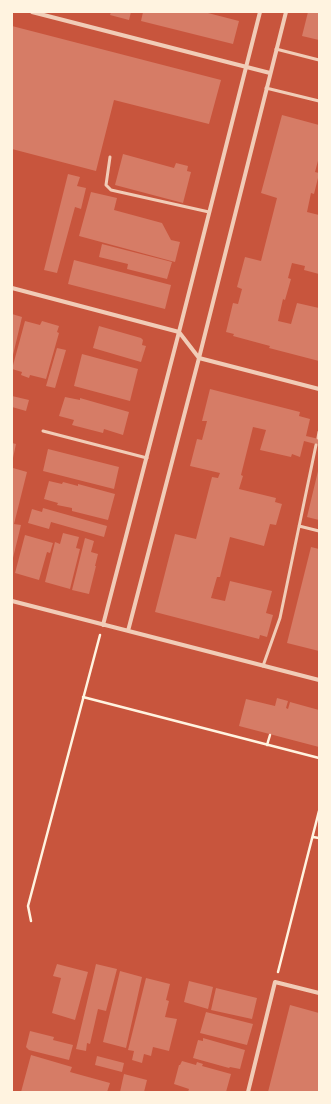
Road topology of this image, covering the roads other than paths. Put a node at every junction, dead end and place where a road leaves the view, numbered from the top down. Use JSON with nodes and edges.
{"nodes":[{"id":1,"x":32,"y":12,"type":"edge"},
{"id":2,"x":260,"y":12,"type":"edge"},
{"id":3,"x":286,"y":12,"type":"edge"},
{"id":4,"x":276,"y":49,"type":"junction"},
{"id":5,"x":319,"y":60,"type":"edge"},
{"id":6,"x":245,"y":67,"type":"junction"},
{"id":7,"x":270,"y":73,"type":"junction"},
{"id":8,"x":266,"y":88,"type":"junction"},
{"id":9,"x":319,"y":101,"type":"edge"},
{"id":10,"x":110,"y":157,"type":"dead end"},
{"id":11,"x":209,"y":212,"type":"junction"},
{"id":12,"x":12,"y":288,"type":"edge"},
{"id":13,"x":179,"y":332,"type":"junction"},
{"id":14,"x":199,"y":358,"type":"junction"},
{"id":15,"x":319,"y":389,"type":"edge"},
{"id":16,"x":43,"y":431,"type":"dead end"},
{"id":17,"x":319,"y":432,"type":"edge"},
{"id":18,"x":318,"y":438,"type":"dead end"},
{"id":19,"x":316,"y":445,"type":"dead end"},
{"id":20,"x":147,"y":458,"type":"junction"},
{"id":21,"x":299,"y":526,"type":"junction"},
{"id":22,"x":319,"y":531,"type":"edge"},
{"id":23,"x":12,"y":601,"type":"edge"},
{"id":24,"x":103,"y":625,"type":"junction"},
{"id":25,"x":128,"y":631,"type":"junction"},
{"id":26,"x":263,"y":666,"type":"junction"},
{"id":27,"x":319,"y":680,"type":"edge"},
{"id":28,"x":319,"y":993,"type":"edge"},
{"id":29,"x":248,"y":1092,"type":"edge"}],
"edges":[{"from":1,"to":6,"type":"street"},
{"from":2,"to":6,"type":"street"},
{"from":3,"to":4,"type":"street"},
{"from":4,"to":5,"type":"lane"},
{"from":4,"to":7,"type":"street"},
{"from":6,"to":7,"type":"street"},
{"from":6,"to":11,"type":"street"},
{"from":7,"to":8,"type":"street"},
{"from":8,"to":9,"type":"lane"},
{"from":8,"to":14,"type":"street"},
{"from":10,"to":11,"type":"lane"},
{"from":11,"to":13,"type":"street"},
{"from":12,"to":13,"type":"street"},
{"from":13,"to":14,"type":"street"},
{"from":13,"to":20,"type":"street"},
{"from":14,"to":15,"type":"street"},
{"from":14,"to":25,"type":"street"},
{"from":16,"to":20,"type":"lane"},
{"from":17,"to":18,"type":"lane"},
{"from":19,"to":21,"type":"lane"},
{"from":20,"to":24,"type":"street"},
{"from":21,"to":22,"type":"lane"},
{"from":21,"to":26,"type":"lane"},
{"from":23,"to":24,"type":"street"},
{"from":24,"to":25,"type":"street"},
{"from":25,"to":26,"type":"street"},
{"from":26,"to":27,"type":"street"},
{"from":28,"to":29,"type":"street"}]}
